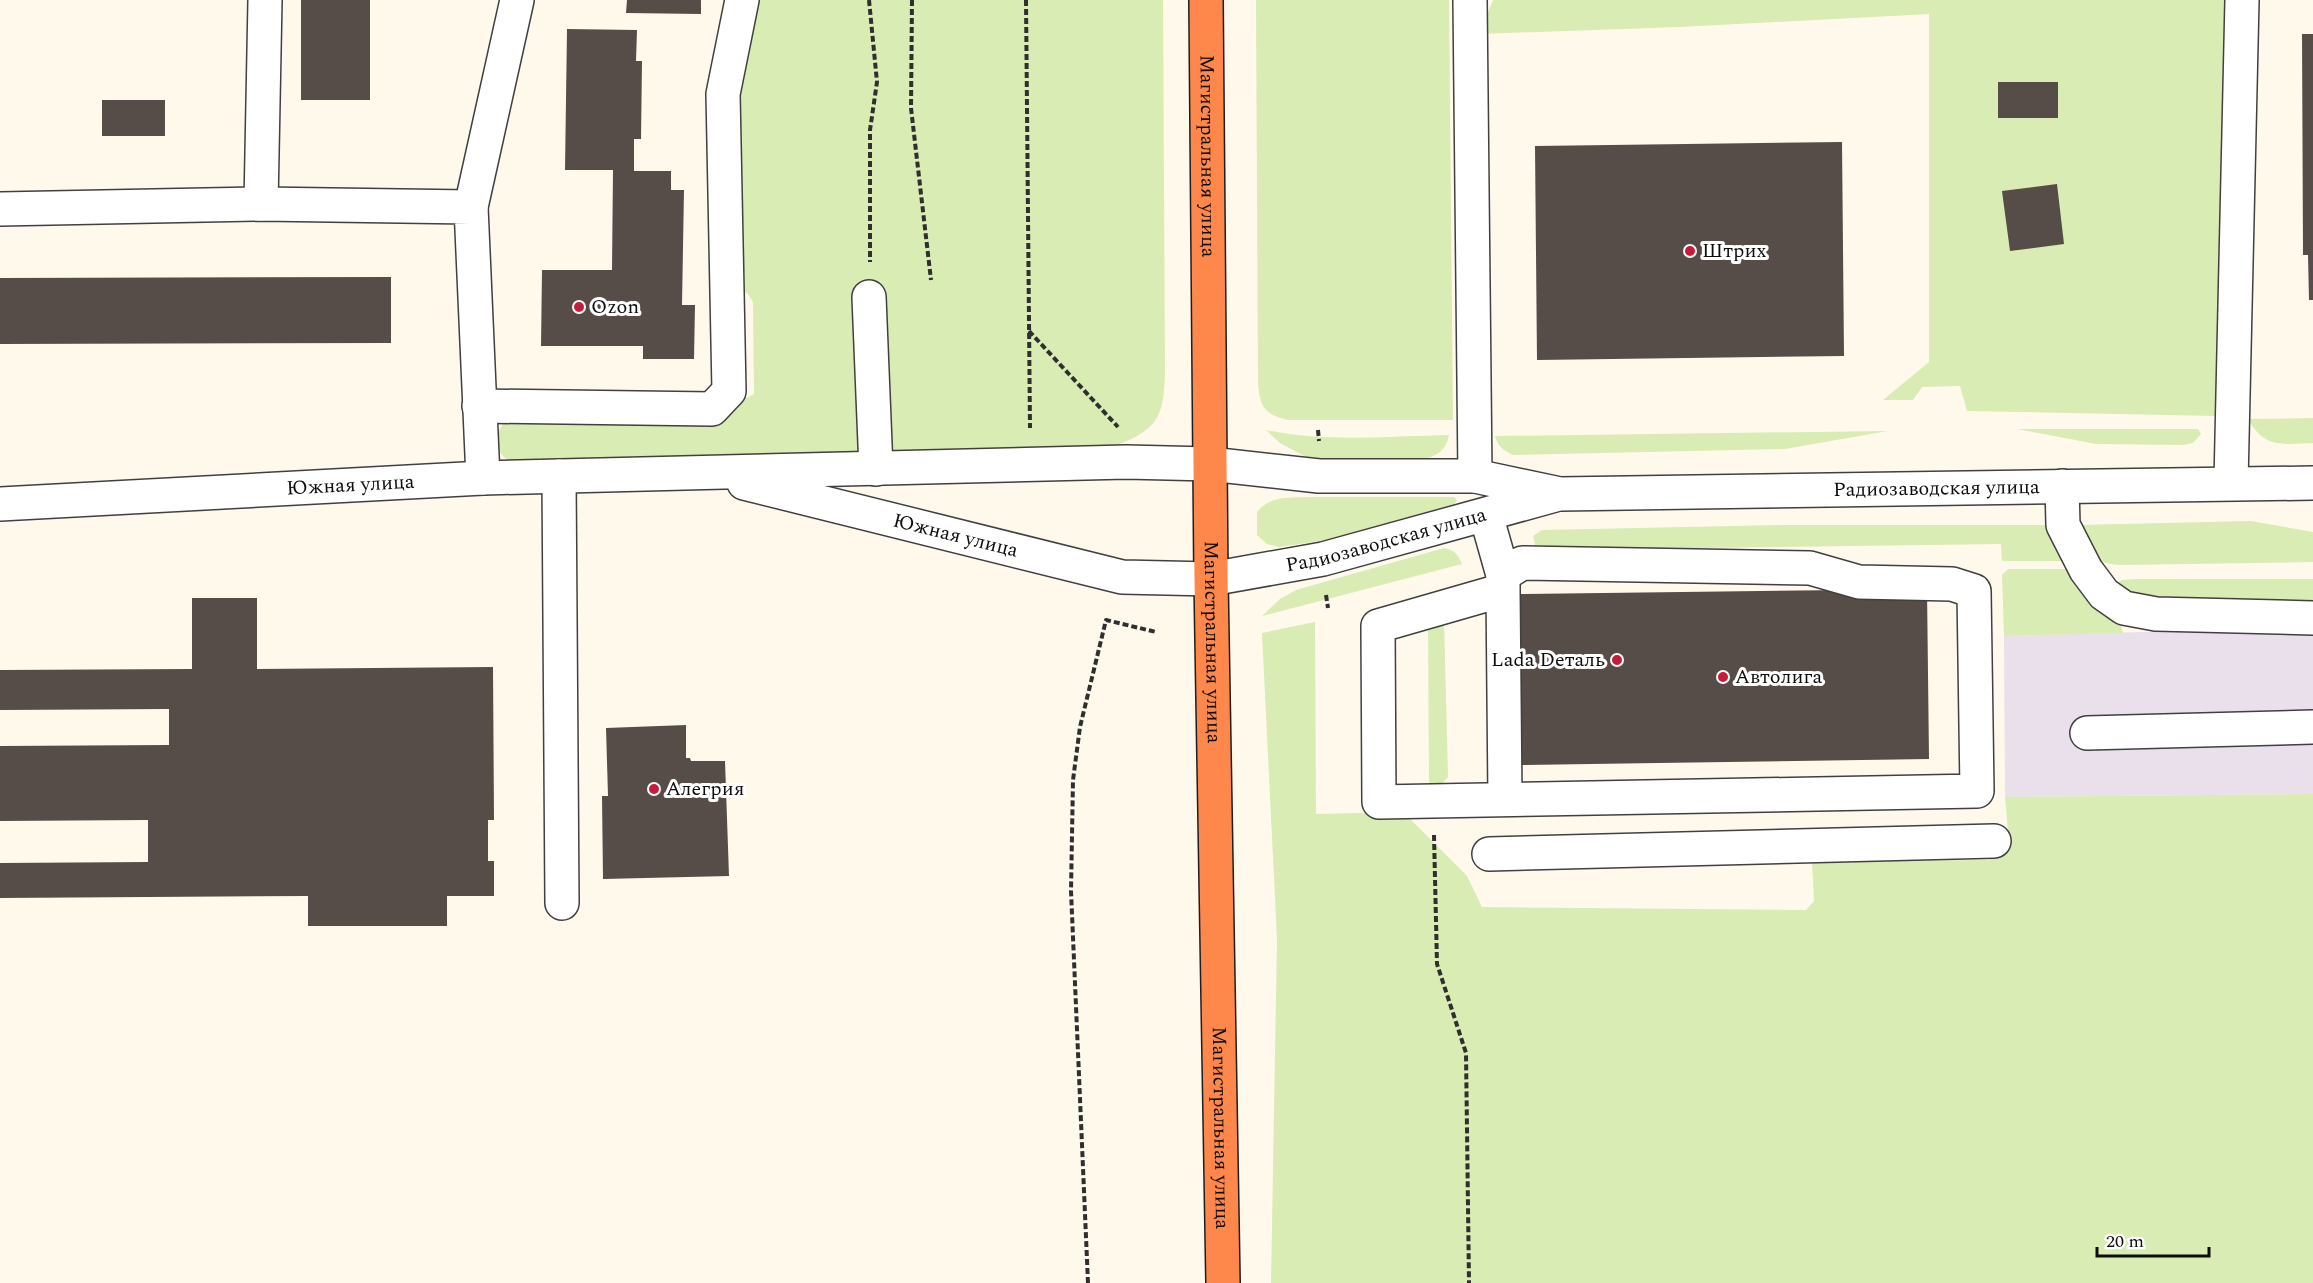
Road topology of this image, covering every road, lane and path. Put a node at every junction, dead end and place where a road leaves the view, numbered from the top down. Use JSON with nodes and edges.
{"nodes":[{"id":1,"x":265,"y":0,"type":"edge"},
{"id":2,"x":518,"y":0,"type":"edge"},
{"id":3,"x":742,"y":0,"type":"edge"},
{"id":4,"x":869,"y":0,"type":"edge"},
{"id":5,"x":912,"y":0,"type":"edge"},
{"id":6,"x":1026,"y":0,"type":"edge"},
{"id":7,"x":1206,"y":0,"type":"edge"},
{"id":8,"x":1470,"y":0,"type":"edge"},
{"id":9,"x":2242,"y":0,"type":"edge"},
{"id":10,"x":261,"y":204,"type":"junction"},
{"id":11,"x":471,"y":207,"type":"junction"},
{"id":12,"x":0,"y":209,"type":"edge"},
{"id":13,"x":931,"y":280,"type":"dead end"},
{"id":14,"x":868,"y":297,"type":"joint"},
{"id":15,"x":1029,"y":331,"type":"junction"},
{"id":16,"x":479,"y":406,"type":"junction"},
{"id":17,"x":1030,"y":431,"type":"dead end"},
{"id":18,"x":1123,"y":432,"type":"dead end"},
{"id":19,"x":1210,"y":464,"type":"junction"},
{"id":20,"x":876,"y":469,"type":"junction"},
{"id":21,"x":703,"y":473,"type":"junction"},
{"id":22,"x":559,"y":476,"type":"junction"},
{"id":23,"x":1475,"y":476,"type":"junction"},
{"id":24,"x":483,"y":478,"type":"junction"},
{"id":25,"x":2231,"y":483,"type":"junction"},
{"id":26,"x":2313,"y":483,"type":"edge"},
{"id":27,"x":2062,"y":486,"type":"junction"},
{"id":28,"x":1560,"y":494,"type":"junction"},
{"id":29,"x":0,"y":504,"type":"edge"},
{"id":30,"x":1486,"y":515,"type":"junction"},
{"id":31,"x":1211,"y":579,"type":"junction"},
{"id":32,"x":1503,"y":583,"type":"junction"},
{"id":33,"x":2313,"y":618,"type":"edge"},
{"id":34,"x":1156,"y":632,"type":"dead end"},
{"id":35,"x":2313,"y":727,"type":"edge"},
{"id":36,"x":2087,"y":733,"type":"dead end"},
{"id":37,"x":1806,"y":794,"type":"junction"},
{"id":38,"x":1505,"y":800,"type":"junction"},
{"id":39,"x":1433,"y":801,"type":"junction"},
{"id":40,"x":1994,"y":841,"type":"dead end"},
{"id":41,"x":1806,"y":845,"type":"junction"},
{"id":42,"x":1489,"y":854,"type":"dead end"},
{"id":43,"x":562,"y":903,"type":"dead end"},
{"id":44,"x":1088,"y":1283,"type":"edge"},
{"id":45,"x":1223,"y":1283,"type":"edge"},
{"id":46,"x":1469,"y":1283,"type":"edge"}],
"edges":[{"from":1,"to":10,"type":"street"},
{"from":2,"to":11,"type":"street"},
{"from":3,"to":16,"type":"street"},
{"from":4,"to":14,"type":"path"},
{"from":5,"to":13,"type":"path"},
{"from":6,"to":15,"type":"path"},
{"from":7,"to":19,"type":"highway","name":"Магистральная улица"},
{"from":8,"to":23,"type":"street"},
{"from":9,"to":25,"type":"street"},
{"from":10,"to":11,"type":"street"},
{"from":10,"to":12,"type":"street"},
{"from":11,"to":16,"type":"street"},
{"from":14,"to":20,"type":"street"},
{"from":15,"to":17,"type":"path"},
{"from":15,"to":18,"type":"path"},
{"from":16,"to":24,"type":"street"},
{"from":19,"to":20,"type":"street","name":"Южная улица"},
{"from":19,"to":23,"type":"street","name":"Радиозаводская улица"},
{"from":19,"to":31,"type":"highway","name":"Магистральная улица"},
{"from":20,"to":21,"type":"street","name":"Южная улица"},
{"from":21,"to":22,"type":"street","name":"Южная улица"},
{"from":21,"to":31,"type":"street","name":"Южная улица"},
{"from":22,"to":24,"type":"street","name":"Южная улица"},
{"from":22,"to":43,"type":"street"},
{"from":23,"to":28,"type":"street","name":"Радиозаводская улица"},
{"from":24,"to":29,"type":"street","name":"Южная улица"},
{"from":25,"to":26,"type":"street","name":"Радиозаводская улица"},
{"from":25,"to":27,"type":"street","name":"Радиозаводская улица"},
{"from":27,"to":28,"type":"street","name":"Радиозаводская улица"},
{"from":27,"to":33,"type":"street"},
{"from":28,"to":30,"type":"street","name":"Радиозаводская улица"},
{"from":30,"to":31,"type":"street","name":"Радиозаводская улица"},
{"from":30,"to":32,"type":"street"},
{"from":31,"to":45,"type":"highway","name":"Магистральная улица"},
{"from":32,"to":37,"type":"street"},
{"from":32,"to":38,"type":"street"},
{"from":32,"to":39,"type":"street"},
{"from":34,"to":44,"type":"path"},
{"from":35,"to":36,"type":"street"},
{"from":37,"to":38,"type":"street"},
{"from":37,"to":41,"type":"street"},
{"from":38,"to":39,"type":"street"},
{"from":39,"to":46,"type":"path"},
{"from":40,"to":41,"type":"street"},
{"from":41,"to":42,"type":"street"}]}
